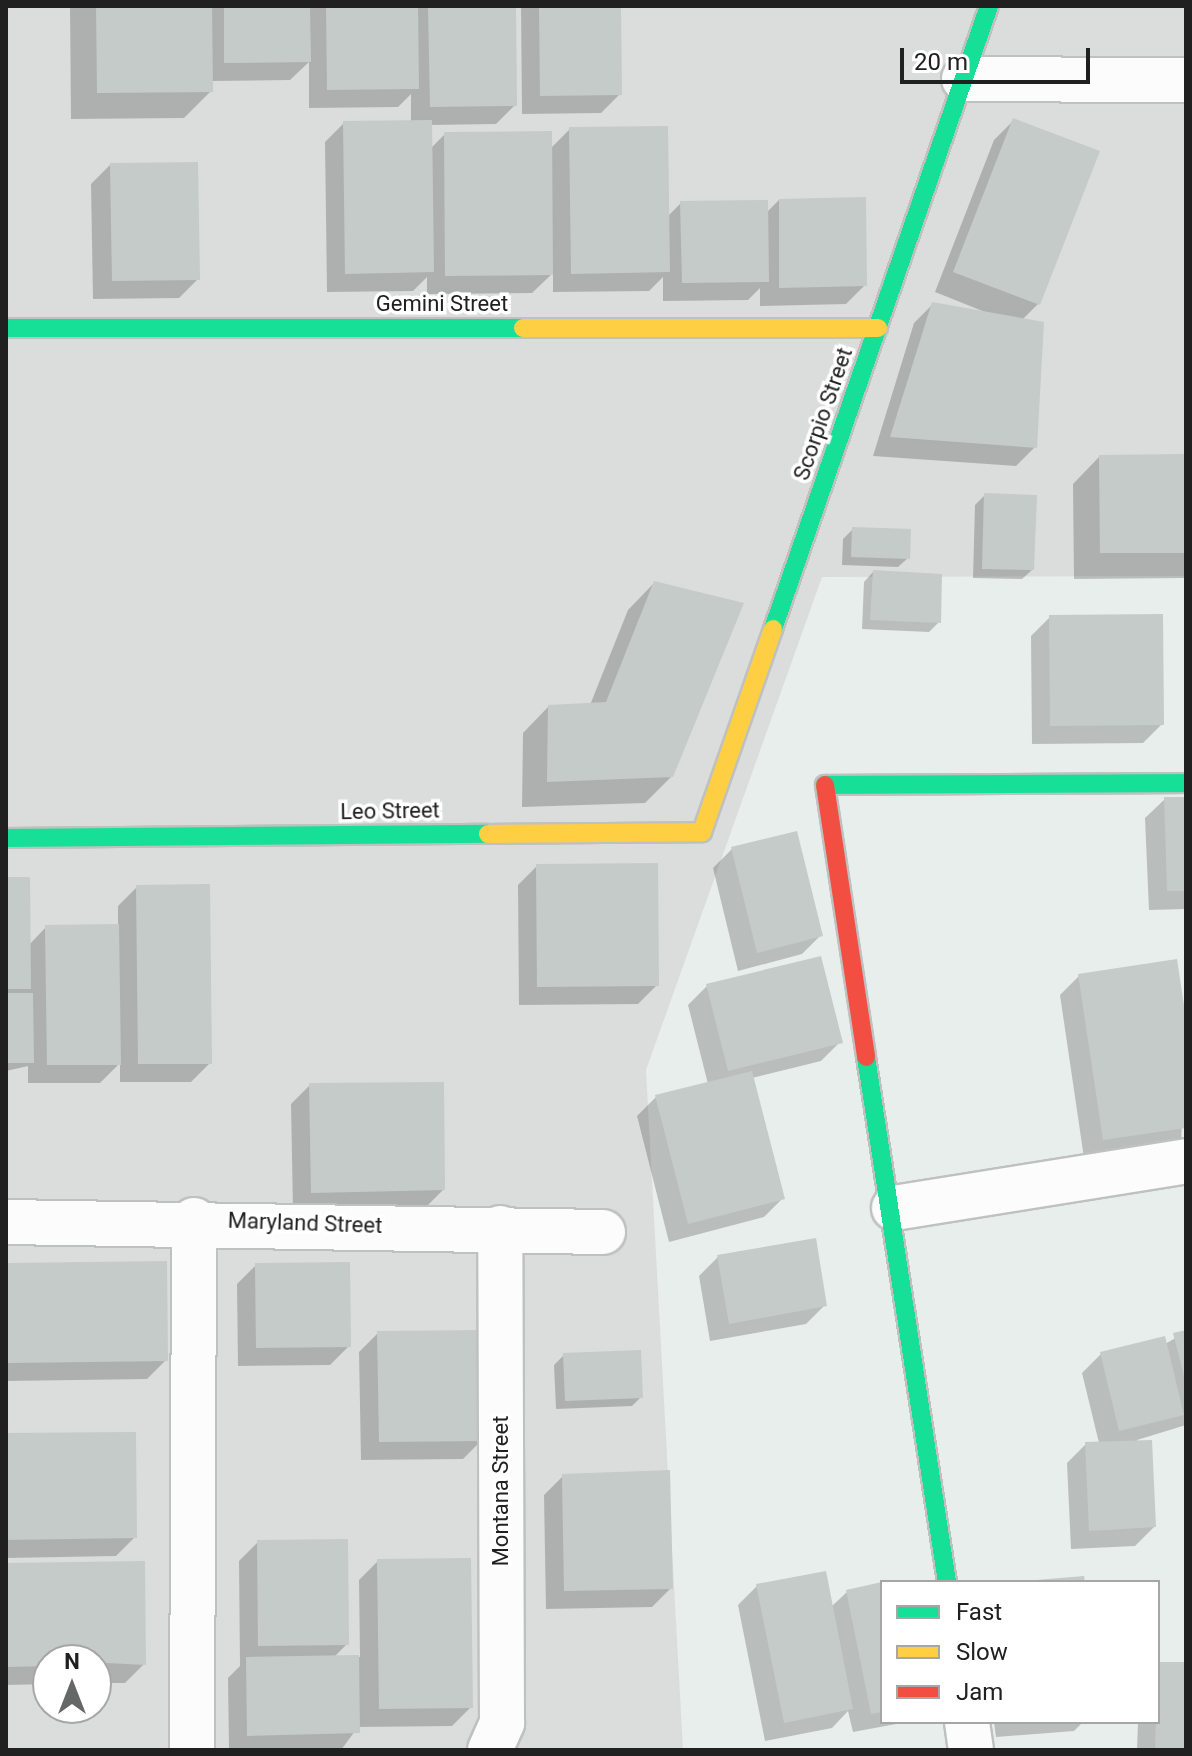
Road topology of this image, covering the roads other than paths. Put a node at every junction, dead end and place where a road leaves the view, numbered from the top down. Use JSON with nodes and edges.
{"nodes":[{"id":1,"x":989,"y":6,"type":"edge"},
{"id":2,"x":964,"y":79,"type":"junction"},
{"id":3,"x":1186,"y":80,"type":"edge"},
{"id":4,"x":6,"y":328,"type":"edge"},
{"id":5,"x":878,"y":328,"type":"junction"},
{"id":6,"x":728,"y":766,"type":"joint"},
{"id":7,"x":1186,"y":783,"type":"edge"},
{"id":8,"x":6,"y":838,"type":"edge"},
{"id":9,"x":1186,"y":1161,"type":"edge"},
{"id":10,"x":894,"y":1208,"type":"junction"},
{"id":11,"x":194,"y":1220,"type":"junction"},
{"id":12,"x":6,"y":1222,"type":"edge"},
{"id":13,"x":500,"y":1228,"type":"junction"},
{"id":14,"x":603,"y":1232,"type":"dead end"},
{"id":15,"x":947,"y":1580,"type":"edge"},
{"id":16,"x":967,"y":1724,"type":"edge"},
{"id":17,"x":192,"y":1750,"type":"edge"},
{"id":18,"x":490,"y":1750,"type":"edge"},
{"id":19,"x":971,"y":1750,"type":"edge"}],
"edges":[{"from":1,"to":2,"type":"street","name":"Scorpio Street"},
{"from":2,"to":3,"type":"street"},
{"from":2,"to":5,"type":"street","name":"Scorpio Street"},
{"from":4,"to":5,"type":"street","name":"Gemini Street"},
{"from":5,"to":6,"type":"street","name":"Scorpio Street"},
{"from":6,"to":8,"type":"street","name":"Leo Street"},
{"from":7,"to":10,"type":"street"},
{"from":9,"to":10,"type":"street"},
{"from":10,"to":15,"type":"street"},
{"from":11,"to":12,"type":"street","name":"Maryland Street"},
{"from":11,"to":13,"type":"street","name":"Maryland Street"},
{"from":11,"to":17,"type":"street"},
{"from":13,"to":14,"type":"street","name":"Maryland Street"},
{"from":13,"to":18,"type":"street","name":"Montana Street"},
{"from":16,"to":19,"type":"street"}]}
